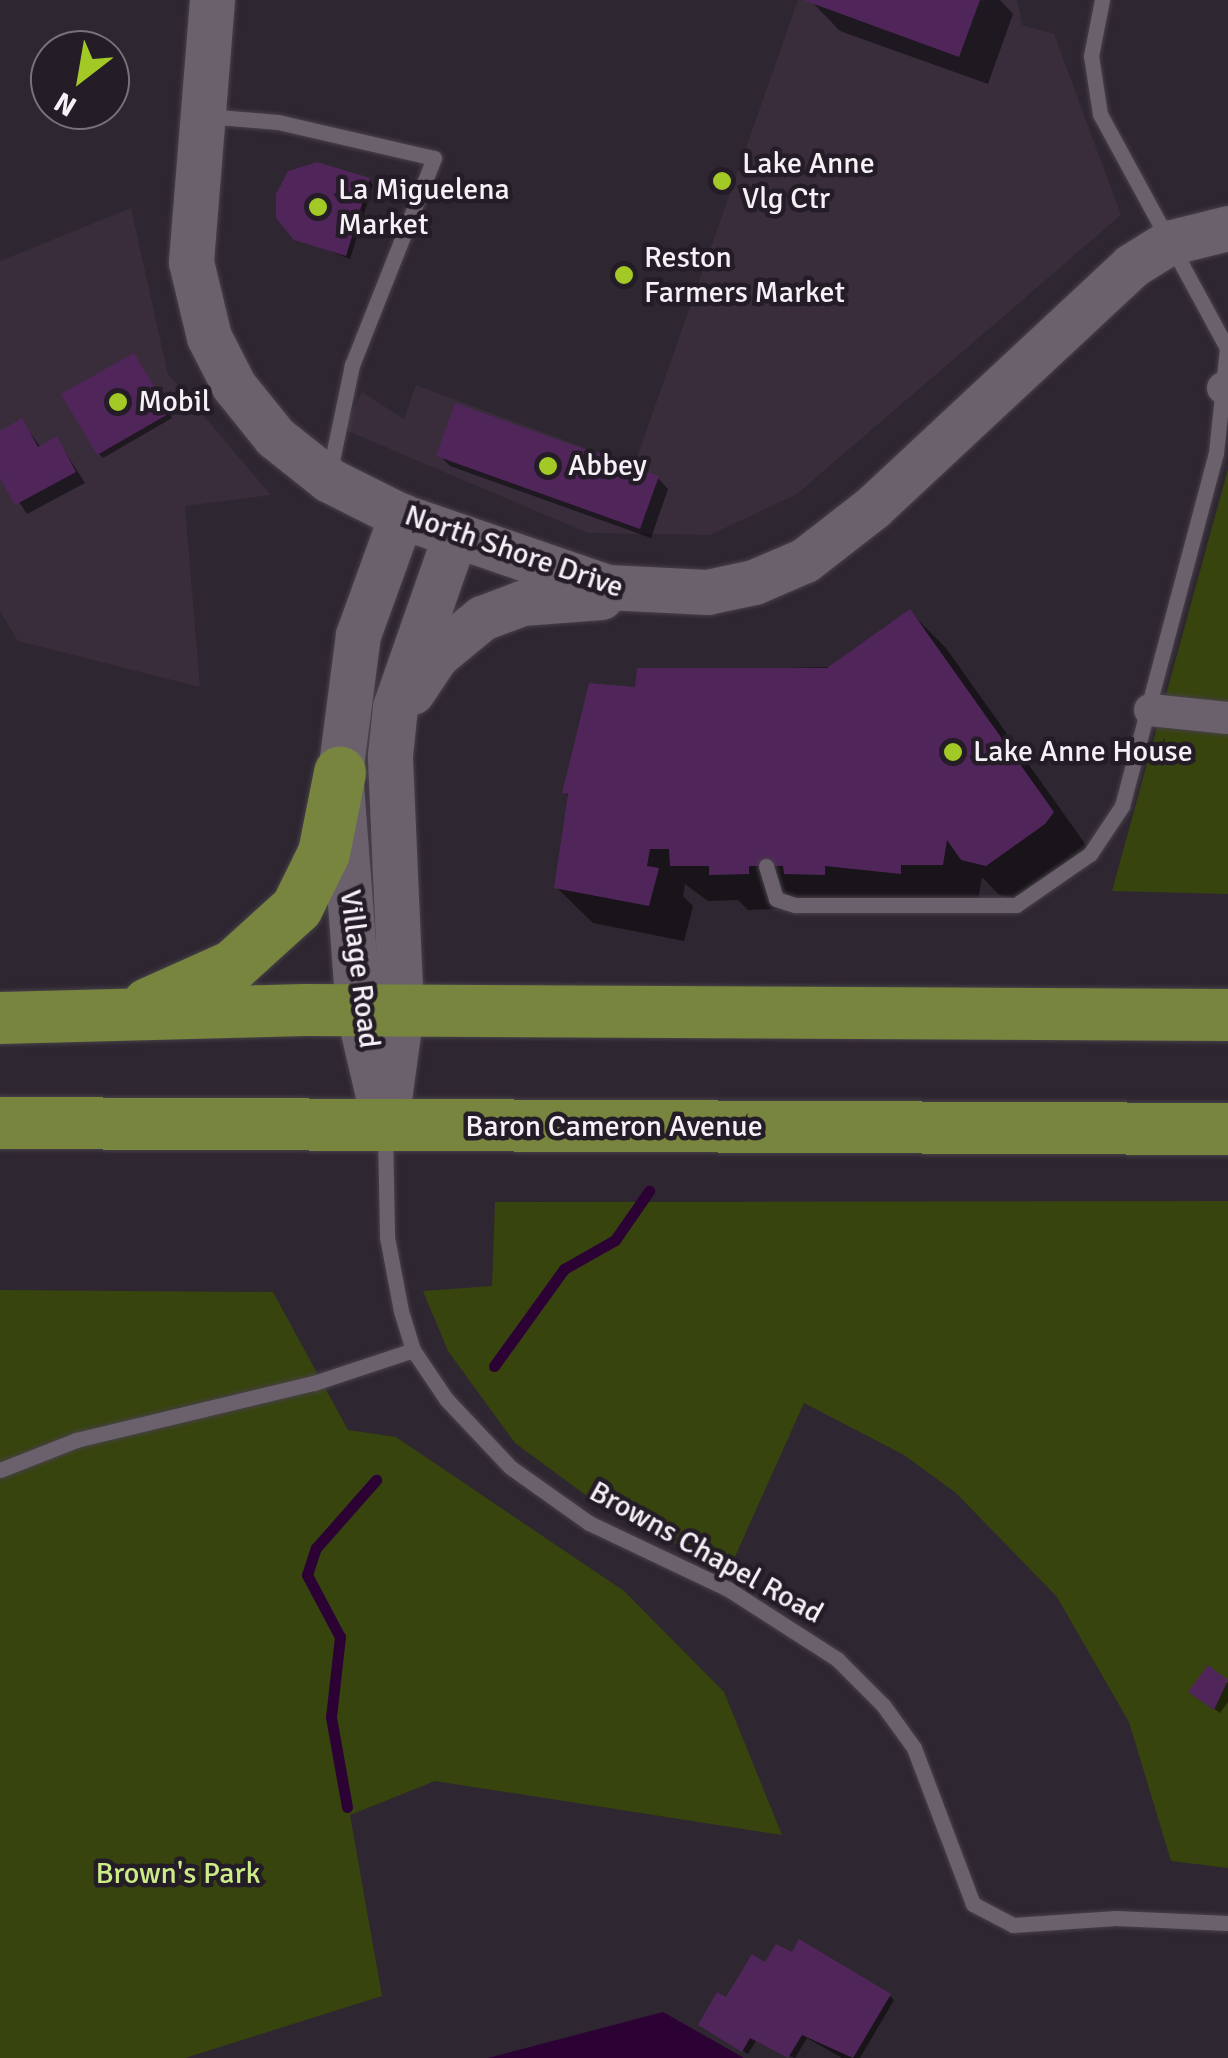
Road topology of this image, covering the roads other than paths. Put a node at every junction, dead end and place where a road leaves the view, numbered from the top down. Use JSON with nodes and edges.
{"nodes":[{"id":1,"x":212,"y":0,"type":"edge"},
{"id":2,"x":1102,"y":0,"type":"edge"},
{"id":3,"x":202,"y":116,"type":"junction"},
{"id":4,"x":1228,"y":228,"type":"edge"},
{"id":5,"x":1168,"y":243,"type":"junction"},
{"id":6,"x":1226,"y":388,"type":"edge"},
{"id":7,"x":329,"y":480,"type":"junction"},
{"id":8,"x":401,"y":516,"type":"junction"},
{"id":9,"x":455,"y":536,"type":"junction"},
{"id":10,"x":637,"y":594,"type":"junction"},
{"id":11,"x":1150,"y":710,"type":"junction"},
{"id":12,"x":1228,"y":718,"type":"edge"},
{"id":13,"x":390,"y":755,"type":"junction"},
{"id":14,"x":340,"y":772,"type":"junction"},
{"id":15,"x":766,"y":866,"type":"dead end"},
{"id":16,"x":380,"y":1011,"type":"junction"},
{"id":17,"x":1228,"y":1015,"type":"edge"},
{"id":18,"x":113,"y":1016,"type":"junction"},
{"id":19,"x":0,"y":1018,"type":"edge"},
{"id":20,"x":0,"y":1123,"type":"edge"},
{"id":21,"x":385,"y":1126,"type":"junction"},
{"id":22,"x":1228,"y":1129,"type":"edge"},
{"id":23,"x":413,"y":1350,"type":"junction"},
{"id":24,"x":0,"y":1470,"type":"edge"},
{"id":25,"x":1228,"y":1923,"type":"edge"}],
"edges":[{"from":1,"to":3,"type":"street","name":"North Shore Drive"},
{"from":2,"to":5,"type":"lane"},
{"from":3,"to":7,"type":"street","name":"North Shore Drive"},
{"from":3,"to":7,"type":"lane"},
{"from":4,"to":5,"type":"street","name":"North Shore Drive"},
{"from":5,"to":6,"type":"lane"},
{"from":5,"to":10,"type":"street","name":"North Shore Drive"},
{"from":6,"to":11,"type":"lane"},
{"from":7,"to":8,"type":"street","name":"North Shore Drive"},
{"from":8,"to":9,"type":"street","name":"North Shore Drive"},
{"from":8,"to":14,"type":"street","name":"Village Road"},
{"from":9,"to":10,"type":"street","name":"North Shore Drive"},
{"from":9,"to":13,"type":"street","name":"Village Road"},
{"from":10,"to":13,"type":"street"},
{"from":11,"to":12,"type":"street"},
{"from":11,"to":15,"type":"lane"},
{"from":13,"to":16,"type":"street","name":"Village Road"},
{"from":14,"to":16,"type":"street","name":"Village Road"},
{"from":14,"to":18,"type":"main road"},
{"from":16,"to":17,"type":"main road"},
{"from":16,"to":18,"type":"main road"},
{"from":16,"to":21,"type":"street","name":"Village Road"},
{"from":18,"to":19,"type":"main road"},
{"from":20,"to":21,"type":"main road","name":"Baron Cameron Avenue"},
{"from":21,"to":22,"type":"main road","name":"Baron Cameron Avenue"},
{"from":21,"to":23,"type":"lane","name":"Browns Chapel Road"},
{"from":23,"to":24,"type":"lane"},
{"from":23,"to":25,"type":"lane","name":"Browns Chapel Road"}]}
